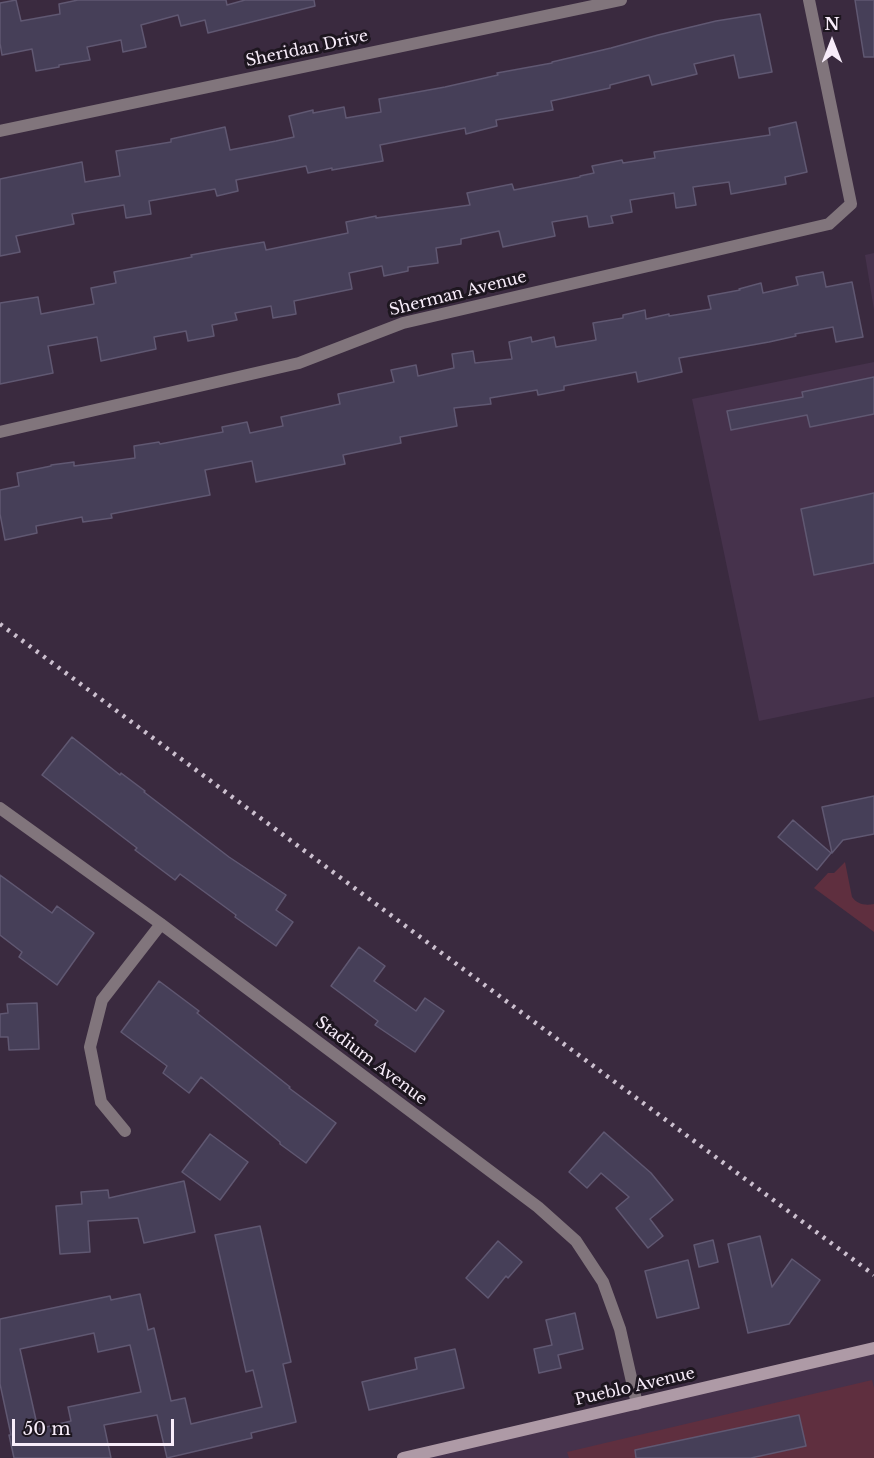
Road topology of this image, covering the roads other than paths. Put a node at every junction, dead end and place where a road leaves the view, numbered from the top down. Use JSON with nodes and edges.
{"nodes":[{"id":1,"x":621,"y":0,"type":"edge"},
{"id":2,"x":809,"y":0,"type":"edge"},
{"id":3,"x":0,"y":131,"type":"edge"},
{"id":4,"x":0,"y":432,"type":"edge"},
{"id":5,"x":0,"y":808,"type":"edge"},
{"id":6,"x":161,"y":924,"type":"junction"},
{"id":7,"x":125,"y":1131,"type":"dead end"},
{"id":8,"x":874,"y":1348,"type":"edge"},
{"id":9,"x":636,"y":1404,"type":"junction"},
{"id":10,"x":403,"y":1458,"type":"edge"}],
"edges":[{"from":1,"to":3,"type":"street","name":"Sheridan Drive"},
{"from":2,"to":4,"type":"street","name":"Sherman Avenue"},
{"from":5,"to":6,"type":"street","name":"Stadium Avenue"},
{"from":6,"to":7,"type":"street"},
{"from":6,"to":9,"type":"street","name":"Stadium Avenue"},
{"from":8,"to":9,"type":"street","name":"Pueblo Avenue"},
{"from":9,"to":10,"type":"street","name":"Pueblo Avenue"}]}
